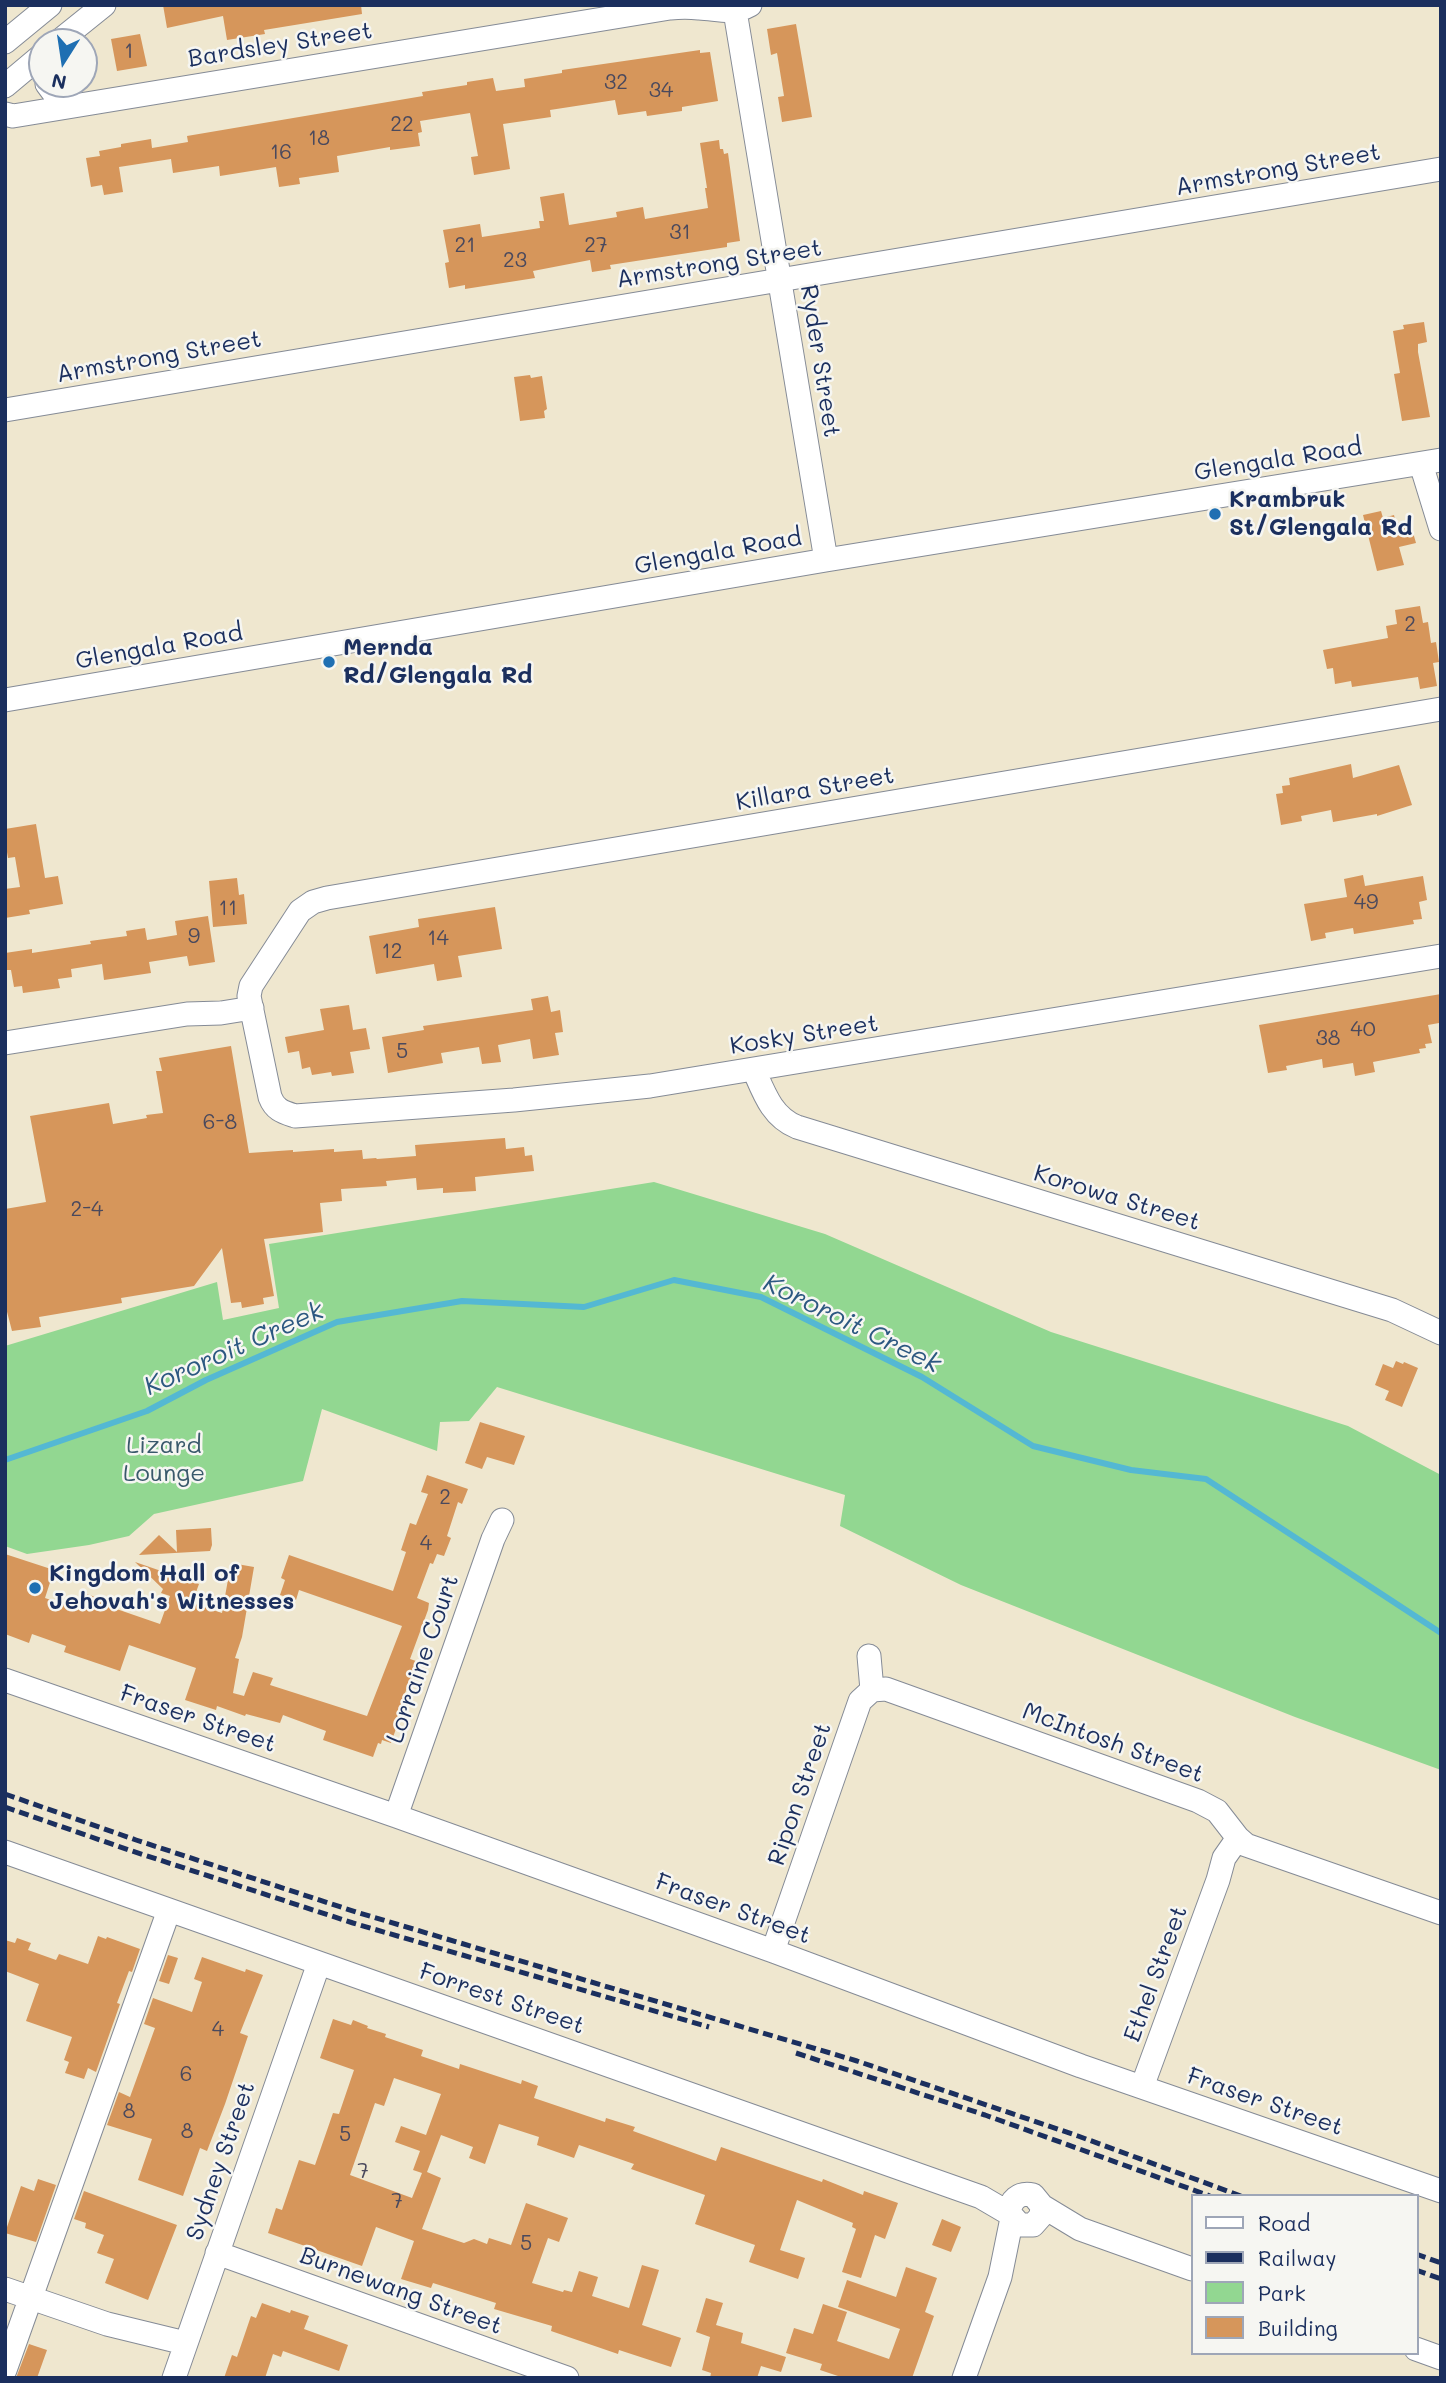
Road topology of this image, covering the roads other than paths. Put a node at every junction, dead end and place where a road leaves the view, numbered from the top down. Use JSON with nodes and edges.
{"nodes":[{"id":1,"x":50,"y":5,"type":"edge"},
{"id":2,"x":104,"y":5,"type":"edge"},
{"id":3,"x":673,"y":6,"type":"edge"},
{"id":4,"x":740,"y":7,"type":"edge"},
{"id":5,"x":77,"y":28,"type":"edge"},
{"id":6,"x":5,"y":42,"type":"edge"},
{"id":7,"x":28,"y":68,"type":"edge"},
{"id":8,"x":5,"y":86,"type":"edge"},
{"id":9,"x":57,"y":98,"type":"edge"},
{"id":10,"x":64,"y":107,"type":"junction"},
{"id":11,"x":5,"y":114,"type":"edge"},
{"id":12,"x":1441,"y":169,"type":"edge"},
{"id":13,"x":780,"y":280,"type":"junction"},
{"id":14,"x":5,"y":410,"type":"edge"},
{"id":15,"x":1431,"y":462,"type":"edge"},
{"id":16,"x":1441,"y":529,"type":"edge"},
{"id":17,"x":826,"y":560,"type":"junction"},
{"id":18,"x":5,"y":700,"type":"edge"},
{"id":19,"x":1441,"y":709,"type":"edge"},
{"id":20,"x":1441,"y":956,"type":"edge"},
{"id":21,"x":251,"y":1002,"type":"junction"},
{"id":22,"x":5,"y":1043,"type":"edge"},
{"id":23,"x":763,"y":1069,"type":"junction"},
{"id":24,"x":1441,"y":1333,"type":"edge"},
{"id":25,"x":502,"y":1520,"type":"dead end"},
{"id":26,"x":869,"y":1656,"type":"dead end"},
{"id":27,"x":5,"y":1680,"type":"edge"},
{"id":28,"x":872,"y":1690,"type":"junction"},
{"id":29,"x":396,"y":1816,"type":"junction"},
{"id":30,"x":1242,"y":1842,"type":"junction"},
{"id":31,"x":5,"y":1852,"type":"edge"},
{"id":32,"x":169,"y":1910,"type":"junction"},
{"id":33,"x":1441,"y":1913,"type":"edge"},
{"id":34,"x":773,"y":1951,"type":"junction"},
{"id":35,"x":319,"y":1963,"type":"junction"},
{"id":36,"x":1142,"y":2087,"type":"junction"},
{"id":37,"x":1441,"y":2191,"type":"edge"},
{"id":38,"x":1024,"y":2214,"type":"junction"},
{"id":39,"x":217,"y":2253,"type":"junction"},
{"id":40,"x":1190,"y":2268,"type":"edge"},
{"id":41,"x":5,"y":2289,"type":"edge"},
{"id":42,"x":31,"y":2298,"type":"junction"},
{"id":43,"x":1418,"y":2350,"type":"edge"},
{"id":44,"x":1441,"y":2358,"type":"edge"},
{"id":45,"x":180,"y":2360,"type":"edge"},
{"id":46,"x":5,"y":2370,"type":"edge"},
{"id":47,"x":567,"y":2378,"type":"edge"},
{"id":48,"x":964,"y":2378,"type":"edge"}],
"edges":[{"from":1,"to":6,"type":"street"},
{"from":2,"to":5,"type":"street"},
{"from":3,"to":4,"type":"street","name":"Bardsley Street"},
{"from":3,"to":10,"type":"street","name":"Bardsley Street"},
{"from":4,"to":13,"type":"street","name":"Ryder Street"},
{"from":7,"to":8,"type":"street"},
{"from":9,"to":10,"type":"street"},
{"from":10,"to":11,"type":"street","name":"Bardsley Street"},
{"from":12,"to":13,"type":"street","name":"Armstrong Street"},
{"from":13,"to":14,"type":"street","name":"Armstrong Street"},
{"from":13,"to":17,"type":"street","name":"Ryder Street"},
{"from":15,"to":16,"type":"street"},
{"from":15,"to":17,"type":"street","name":"Glengala Road"},
{"from":17,"to":18,"type":"street","name":"Glengala Road"},
{"from":19,"to":21,"type":"street","name":"Killara Street"},
{"from":20,"to":23,"type":"street","name":"Kosky Street"},
{"from":21,"to":22,"type":"street"},
{"from":21,"to":23,"type":"street","name":"Kosky Street"},
{"from":23,"to":24,"type":"street","name":"Korowa Street"},
{"from":25,"to":29,"type":"street","name":"Lorraine Court"},
{"from":26,"to":28,"type":"street"},
{"from":27,"to":29,"type":"street","name":"Fraser Street"},
{"from":28,"to":30,"type":"street","name":"McIntosh Street"},
{"from":28,"to":34,"type":"street","name":"Ripon Street"},
{"from":29,"to":34,"type":"street","name":"Fraser Street"},
{"from":30,"to":33,"type":"street"},
{"from":30,"to":36,"type":"street","name":"Ethel Street"},
{"from":31,"to":32,"type":"street","name":"Forrest Street"},
{"from":32,"to":35,"type":"street","name":"Forrest Street"},
{"from":32,"to":42,"type":"street"},
{"from":34,"to":36,"type":"street","name":"Fraser Street"},
{"from":35,"to":38,"type":"street","name":"Forrest Street"},
{"from":35,"to":39,"type":"street","name":"Sydney Street"},
{"from":36,"to":37,"type":"street","name":"Fraser Street"},
{"from":38,"to":40,"type":"street","name":"Forrest Street"},
{"from":38,"to":48,"type":"street"},
{"from":39,"to":45,"type":"street","name":"Sydney Street"},
{"from":39,"to":47,"type":"street","name":"Burnewang Street"},
{"from":41,"to":42,"type":"street"},
{"from":42,"to":45,"type":"street"},
{"from":42,"to":46,"type":"street"},
{"from":43,"to":44,"type":"street"}]}
